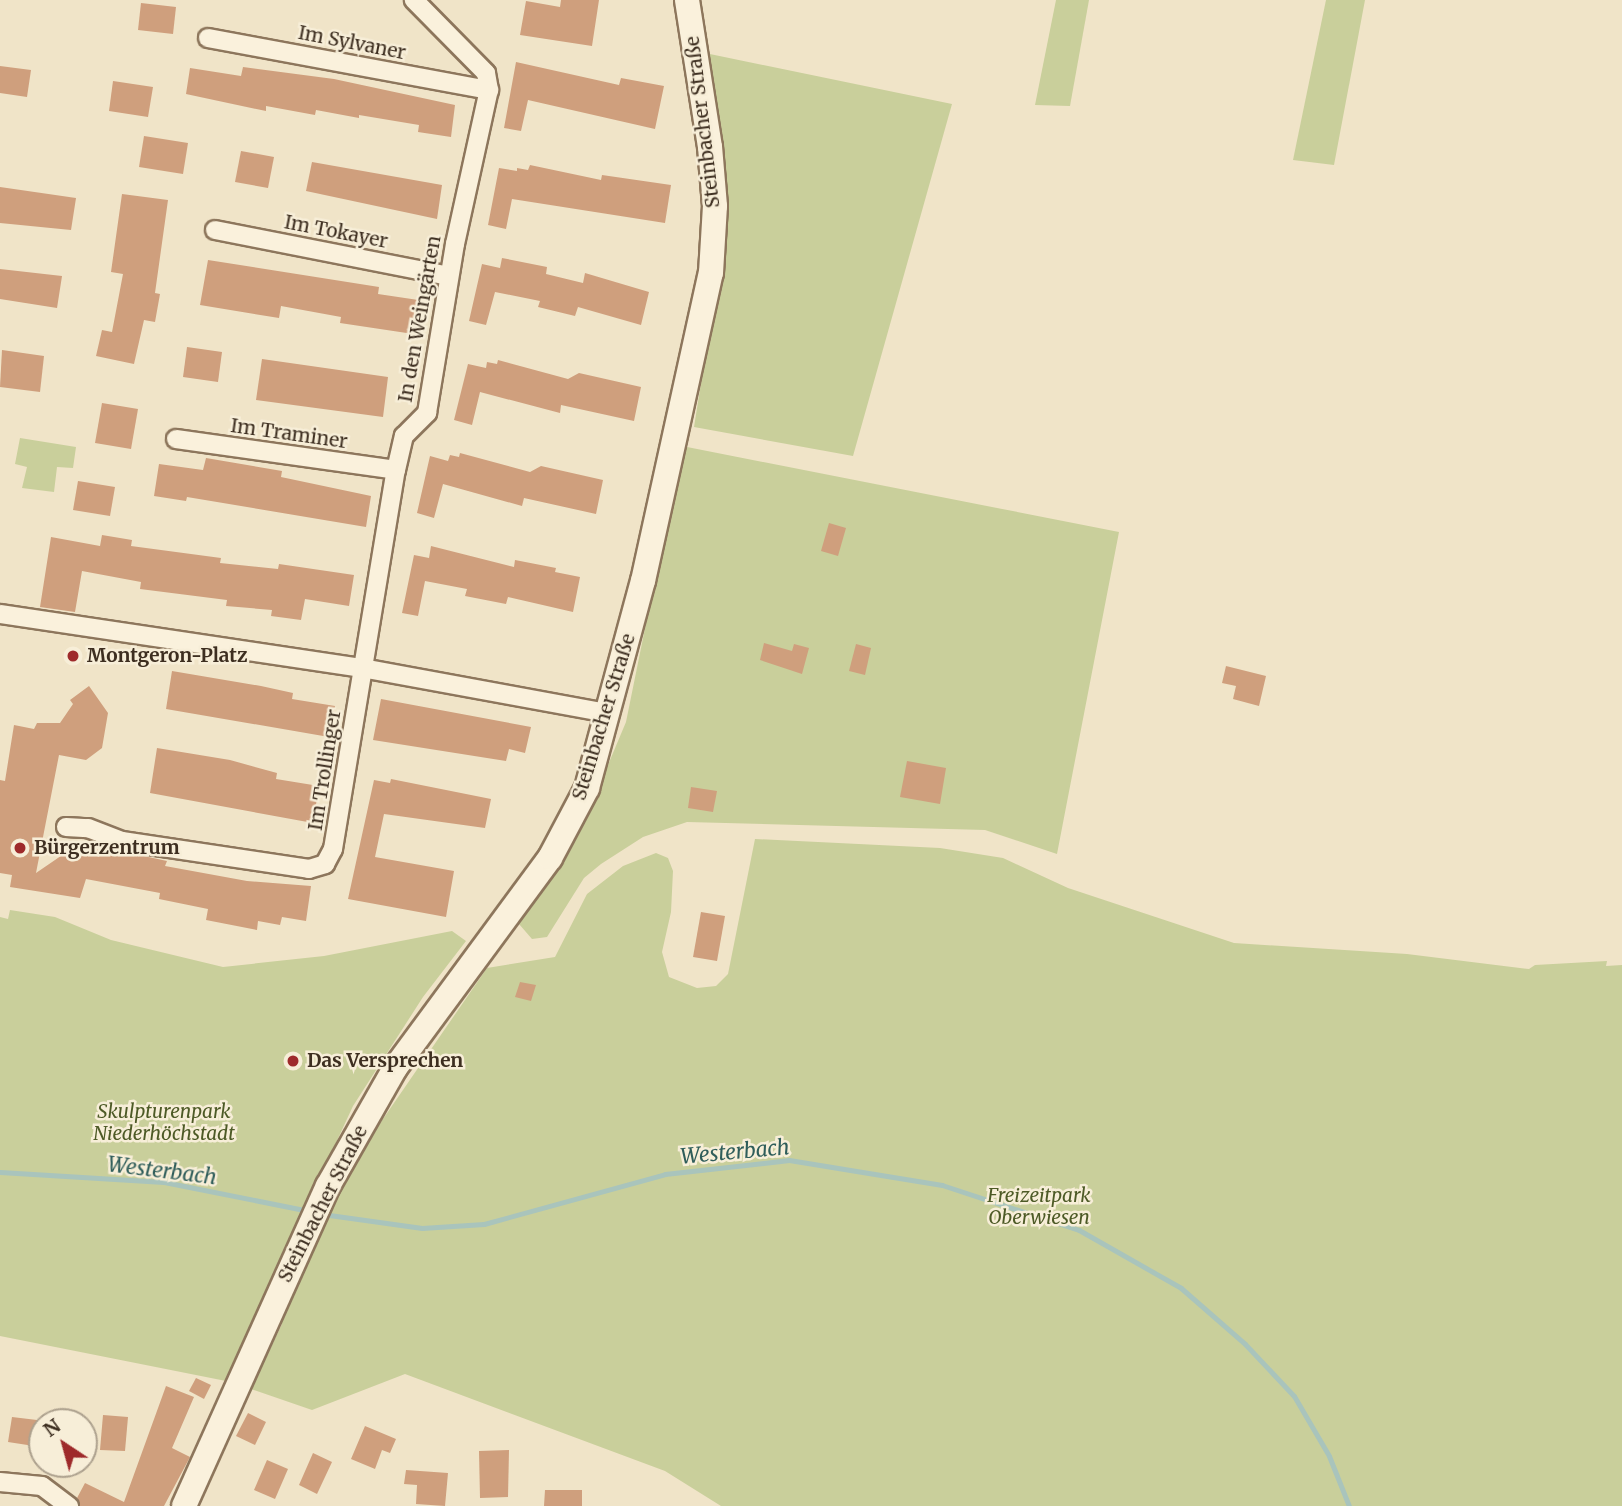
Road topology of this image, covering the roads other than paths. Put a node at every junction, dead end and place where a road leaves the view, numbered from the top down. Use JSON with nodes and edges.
{"nodes":[{"id":1,"x":414,"y":0,"type":"edge"},
{"id":2,"x":687,"y":0,"type":"edge"},
{"id":3,"x":208,"y":38,"type":"dead end"},
{"id":4,"x":489,"y":90,"type":"junction"},
{"id":5,"x":215,"y":230,"type":"dead end"},
{"id":6,"x":449,"y":276,"type":"junction"},
{"id":7,"x":176,"y":439,"type":"dead end"},
{"id":8,"x":396,"y":470,"type":"junction"},
{"id":9,"x":0,"y":614,"type":"edge"},
{"id":10,"x":362,"y":668,"type":"junction"},
{"id":11,"x":608,"y":713,"type":"junction"},
{"id":12,"x":66,"y":827,"type":"dead end"},
{"id":13,"x":0,"y":1482,"type":"edge"},
{"id":14,"x":69,"y":1506,"type":"edge"},
{"id":15,"x":184,"y":1506,"type":"edge"}],
"edges":[{"from":1,"to":4,"type":"street"},
{"from":2,"to":11,"type":"main road","name":"Steinbacher Straße"},
{"from":3,"to":4,"type":"street","name":"Im Sylvaner"},
{"from":4,"to":6,"type":"street","name":"In den Weingärten"},
{"from":5,"to":6,"type":"street","name":"Im Tokayer"},
{"from":6,"to":8,"type":"street","name":"In den Weingärten"},
{"from":7,"to":8,"type":"street","name":"Im Traminer"},
{"from":8,"to":10,"type":"street","name":"In den Weingärten"},
{"from":9,"to":10,"type":"street"},
{"from":10,"to":11,"type":"street"},
{"from":10,"to":12,"type":"street","name":"Im Trollinger"},
{"from":11,"to":15,"type":"main road","name":"Steinbacher Straße"},
{"from":13,"to":14,"type":"street"}]}
